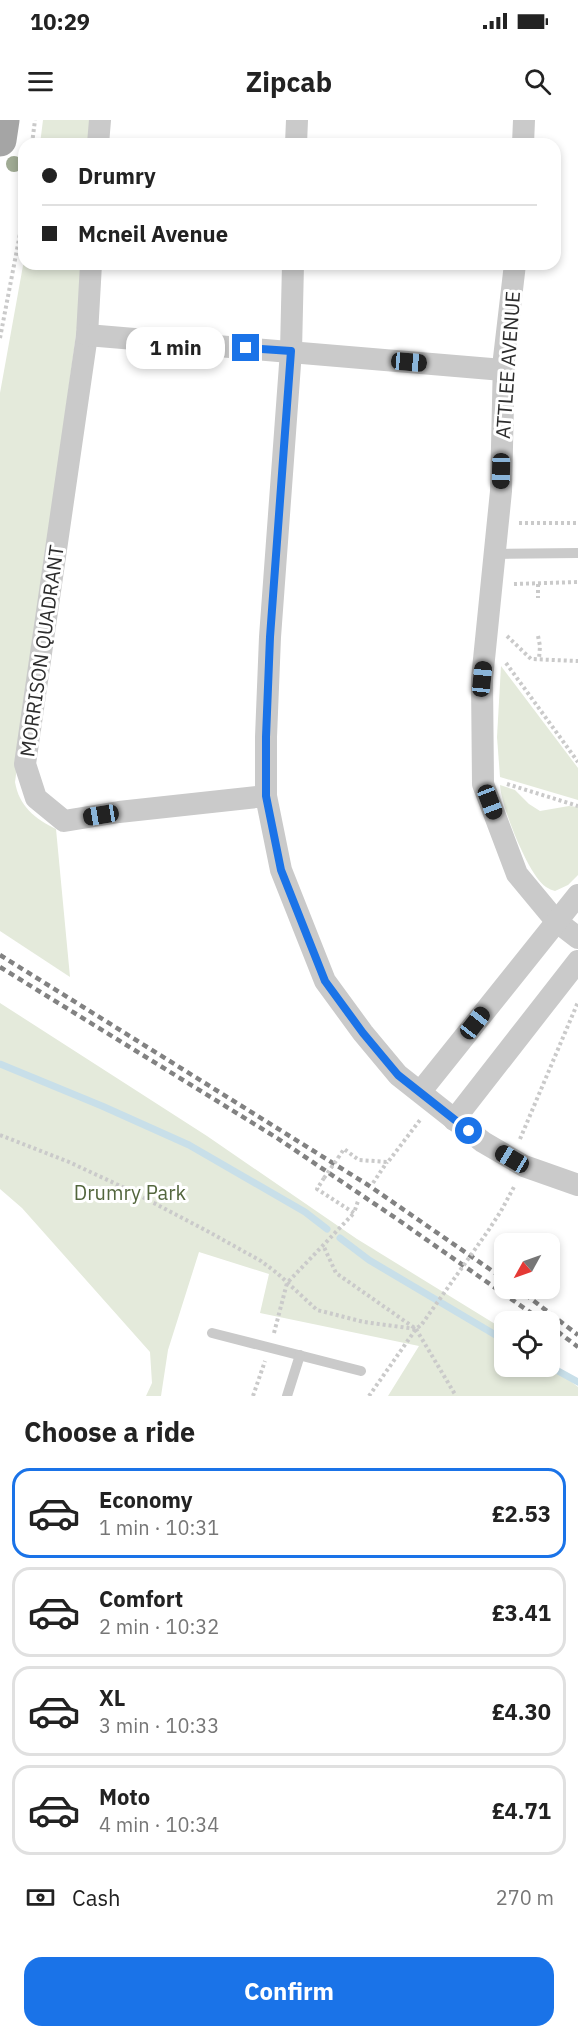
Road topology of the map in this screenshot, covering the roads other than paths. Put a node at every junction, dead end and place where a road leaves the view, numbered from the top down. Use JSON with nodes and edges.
{"nodes":[{"id":1,"x":3,"y":120,"type":"edge"},
{"id":2,"x":100,"y":120,"type":"edge"},
{"id":3,"x":297,"y":120,"type":"edge"},
{"id":4,"x":524,"y":120,"type":"edge"},
{"id":5,"x":98,"y":138,"type":"edge"},
{"id":6,"x":296,"y":138,"type":"edge"},
{"id":7,"x":523,"y":138,"type":"edge"},
{"id":8,"x":0,"y":140,"type":"edge"},
{"id":9,"x":92,"y":270,"type":"edge"},
{"id":10,"x":293,"y":270,"type":"edge"},
{"id":11,"x":514,"y":270,"type":"edge"},
{"id":12,"x":87,"y":334,"type":"junction"},
{"id":13,"x":291,"y":351,"type":"junction"},
{"id":14,"x":503,"y":370,"type":"junction"},
{"id":15,"x":578,"y":553,"type":"edge"},
{"id":16,"x":495,"y":554,"type":"junction"},
{"id":17,"x":266,"y":796,"type":"junction"},
{"id":18,"x":578,"y":895,"type":"edge"},
{"id":19,"x":556,"y":921,"type":"junction"},
{"id":20,"x":578,"y":938,"type":"edge"},
{"id":21,"x":578,"y":961,"type":"edge"},
{"id":22,"x":427,"y":1097,"type":"junction"},
{"id":23,"x":454,"y":1120,"type":"junction"},
{"id":24,"x":578,"y":1185,"type":"edge"},
{"id":25,"x":212,"y":1333,"type":"dead end"},
{"id":26,"x":300,"y":1355,"type":"junction"},
{"id":27,"x":361,"y":1371,"type":"dead end"},
{"id":28,"x":287,"y":1396,"type":"edge"}],
"edges":[{"from":1,"to":8,"type":"main road"},
{"from":2,"to":5,"type":"street"},
{"from":3,"to":6,"type":"street"},
{"from":4,"to":7,"type":"street"},
{"from":9,"to":12,"type":"street","name":"MORRISON QUADRANT"},
{"from":10,"to":13,"type":"street"},
{"from":11,"to":14,"type":"street","name":"ATTLEE AVENUE"},
{"from":12,"to":13,"type":"street"},
{"from":12,"to":17,"type":"street","name":"MORRISON QUADRANT"},
{"from":13,"to":14,"type":"street"},
{"from":13,"to":17,"type":"street"},
{"from":14,"to":16,"type":"street","name":"ATTLEE AVENUE"},
{"from":15,"to":16,"type":"lane"},
{"from":16,"to":19,"type":"street","name":"ATTLEE AVENUE"},
{"from":17,"to":22,"type":"street"},
{"from":18,"to":19,"type":"street"},
{"from":19,"to":20,"type":"street","name":"ATTLEE AVENUE"},
{"from":19,"to":22,"type":"street"},
{"from":21,"to":23,"type":"street"},
{"from":22,"to":23,"type":"street"},
{"from":23,"to":24,"type":"street"},
{"from":25,"to":26,"type":"lane"},
{"from":26,"to":27,"type":"lane"},
{"from":26,"to":28,"type":"lane"}]}
